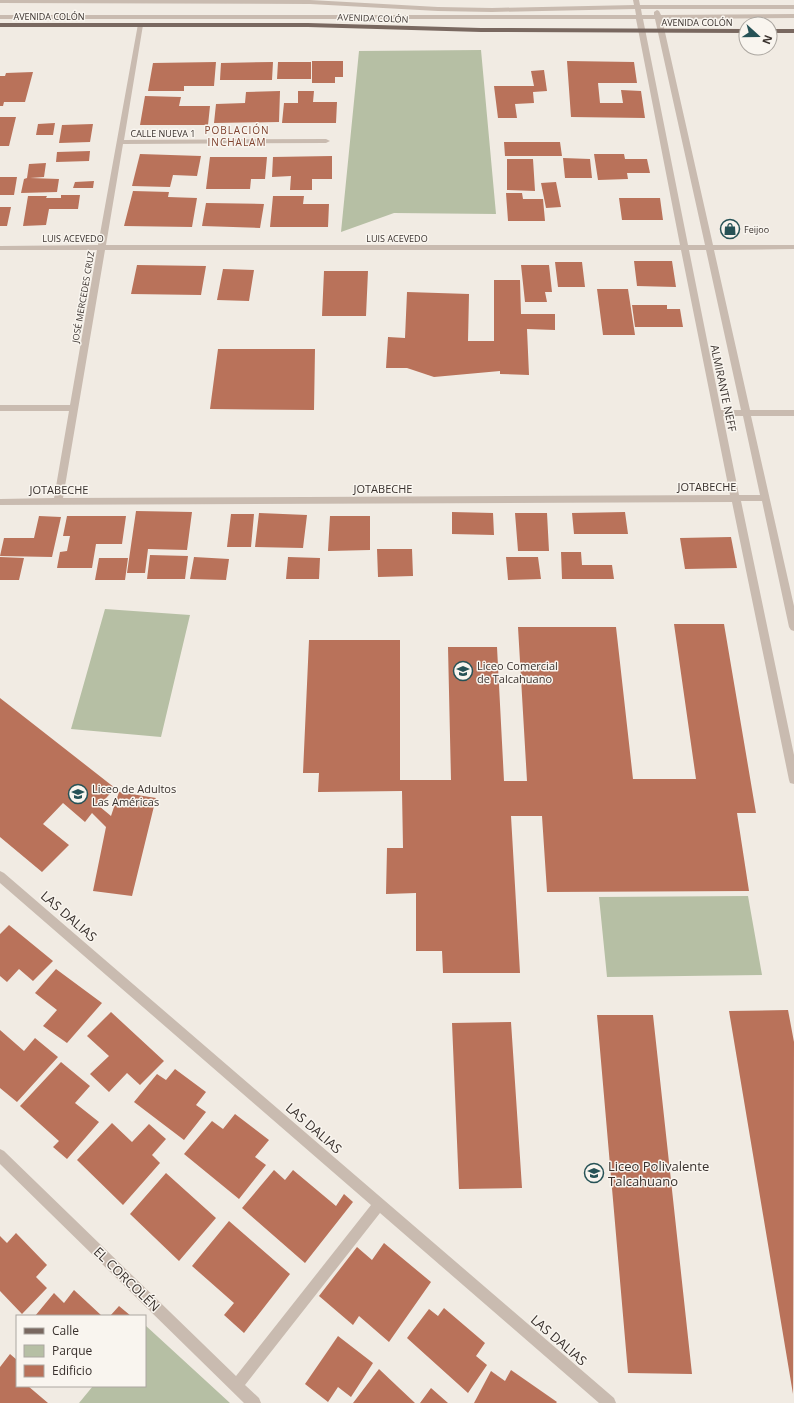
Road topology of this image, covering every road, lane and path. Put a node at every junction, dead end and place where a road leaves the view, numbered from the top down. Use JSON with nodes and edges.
{"nodes":[{"id":1,"x":0,"y":0,"type":"edge"},
{"id":2,"x":656,"y":3,"type":"edge"},
{"id":3,"x":636,"y":4,"type":"edge"},
{"id":4,"x":794,"y":7,"type":"edge"},
{"id":5,"x":794,"y":16,"type":"edge"},
{"id":6,"x":0,"y":17,"type":"edge"},
{"id":7,"x":640,"y":18,"type":"junction"},
{"id":8,"x":659,"y":18,"type":"junction"},
{"id":9,"x":0,"y":25,"type":"edge"},
{"id":10,"x":140,"y":25,"type":"junction"},
{"id":11,"x":738,"y":31,"type":"edge"},
{"id":12,"x":778,"y":31,"type":"edge"},
{"id":13,"x":794,"y":31,"type":"edge"},
{"id":14,"x":643,"y":32,"type":"junction"},
{"id":15,"x":662,"y":32,"type":"junction"},
{"id":16,"x":326,"y":141,"type":"dead end"},
{"id":17,"x":120,"y":142,"type":"junction"},
{"id":18,"x":794,"y":247,"type":"edge"},
{"id":19,"x":0,"y":248,"type":"edge"},
{"id":20,"x":102,"y":248,"type":"junction"},
{"id":21,"x":684,"y":248,"type":"junction"},
{"id":22,"x":710,"y":248,"type":"junction"},
{"id":23,"x":0,"y":408,"type":"edge"},
{"id":24,"x":74,"y":408,"type":"junction"},
{"id":25,"x":718,"y":413,"type":"junction"},
{"id":26,"x":747,"y":413,"type":"junction"},
{"id":27,"x":794,"y":413,"type":"edge"},
{"id":28,"x":735,"y":498,"type":"junction"},
{"id":29,"x":765,"y":498,"type":"junction"},
{"id":30,"x":58,"y":501,"type":"junction"},
{"id":31,"x":0,"y":502,"type":"edge"},
{"id":32,"x":794,"y":627,"type":"edge"},
{"id":33,"x":794,"y":780,"type":"edge"},
{"id":34,"x":0,"y":876,"type":"edge"},
{"id":35,"x":0,"y":1155,"type":"edge"},
{"id":36,"x":379,"y":1204,"type":"junction"},
{"id":37,"x":236,"y":1386,"type":"junction"},
{"id":38,"x":254,"y":1403,"type":"edge"},
{"id":39,"x":609,"y":1403,"type":"edge"}],
"edges":[{"from":1,"to":3,"type":"street"},
{"from":2,"to":3,"type":"street"},
{"from":2,"to":4,"type":"street"},
{"from":2,"to":8,"type":"street","name":"ALMIRANTE NEFF"},
{"from":3,"to":7,"type":"street","name":"ALMIRANTE NEFF"},
{"from":5,"to":8,"type":"street"},
{"from":6,"to":7,"type":"street"},
{"from":7,"to":8,"type":"street"},
{"from":7,"to":14,"type":"street","name":"ALMIRANTE NEFF"},
{"from":8,"to":15,"type":"street","name":"ALMIRANTE NEFF"},
{"from":9,"to":10,"type":"main road","name":"AVENIDA COLÓN"},
{"from":10,"to":14,"type":"main road","name":"AVENIDA COLÓN"},
{"from":10,"to":17,"type":"street","name":"JOSÉ MERCEDES CRUZ"},
{"from":11,"to":15,"type":"main road","name":"AVENIDA COLÓN"},
{"from":12,"to":13,"type":"main road"},
{"from":14,"to":15,"type":"main road","name":"AVENIDA COLÓN"},
{"from":14,"to":21,"type":"street","name":"ALMIRANTE NEFF"},
{"from":15,"to":22,"type":"street","name":"ALMIRANTE NEFF"},
{"from":16,"to":17,"type":"street","name":"CALLE NUEVA 1"},
{"from":17,"to":20,"type":"street","name":"JOSÉ MERCEDES CRUZ"},
{"from":18,"to":22,"type":"street","name":"LUIS ACEVEDO"},
{"from":19,"to":20,"type":"street","name":"LUIS ACEVEDO"},
{"from":20,"to":21,"type":"street","name":"LUIS ACEVEDO"},
{"from":20,"to":24,"type":"street","name":"JOSÉ MERCEDES CRUZ"},
{"from":21,"to":22,"type":"street","name":"LUIS ACEVEDO"},
{"from":21,"to":25,"type":"street","name":"ALMIRANTE NEFF"},
{"from":22,"to":26,"type":"street","name":"ALMIRANTE NEFF"},
{"from":23,"to":24,"type":"street"},
{"from":24,"to":30,"type":"street","name":"JOSÉ MERCEDES CRUZ"},
{"from":25,"to":26,"type":"street"},
{"from":25,"to":28,"type":"street","name":"ALMIRANTE NEFF"},
{"from":26,"to":27,"type":"street"},
{"from":26,"to":29,"type":"street","name":"ALMIRANTE NEFF"},
{"from":28,"to":29,"type":"street","name":"JOTABECHE"},
{"from":28,"to":30,"type":"street","name":"JOTABECHE"},
{"from":28,"to":33,"type":"street","name":"ALMIRANTE NEFF"},
{"from":29,"to":32,"type":"street","name":"ALMIRANTE NEFF"},
{"from":30,"to":31,"type":"street","name":"JOTABECHE"},
{"from":34,"to":36,"type":"street","name":"LAS DALIAS"},
{"from":35,"to":37,"type":"street","name":"EL CORCOLÉN"},
{"from":36,"to":37,"type":"street"},
{"from":36,"to":39,"type":"street","name":"LAS DALIAS"},
{"from":37,"to":38,"type":"street","name":"EL CORCOLÉN"}]}
